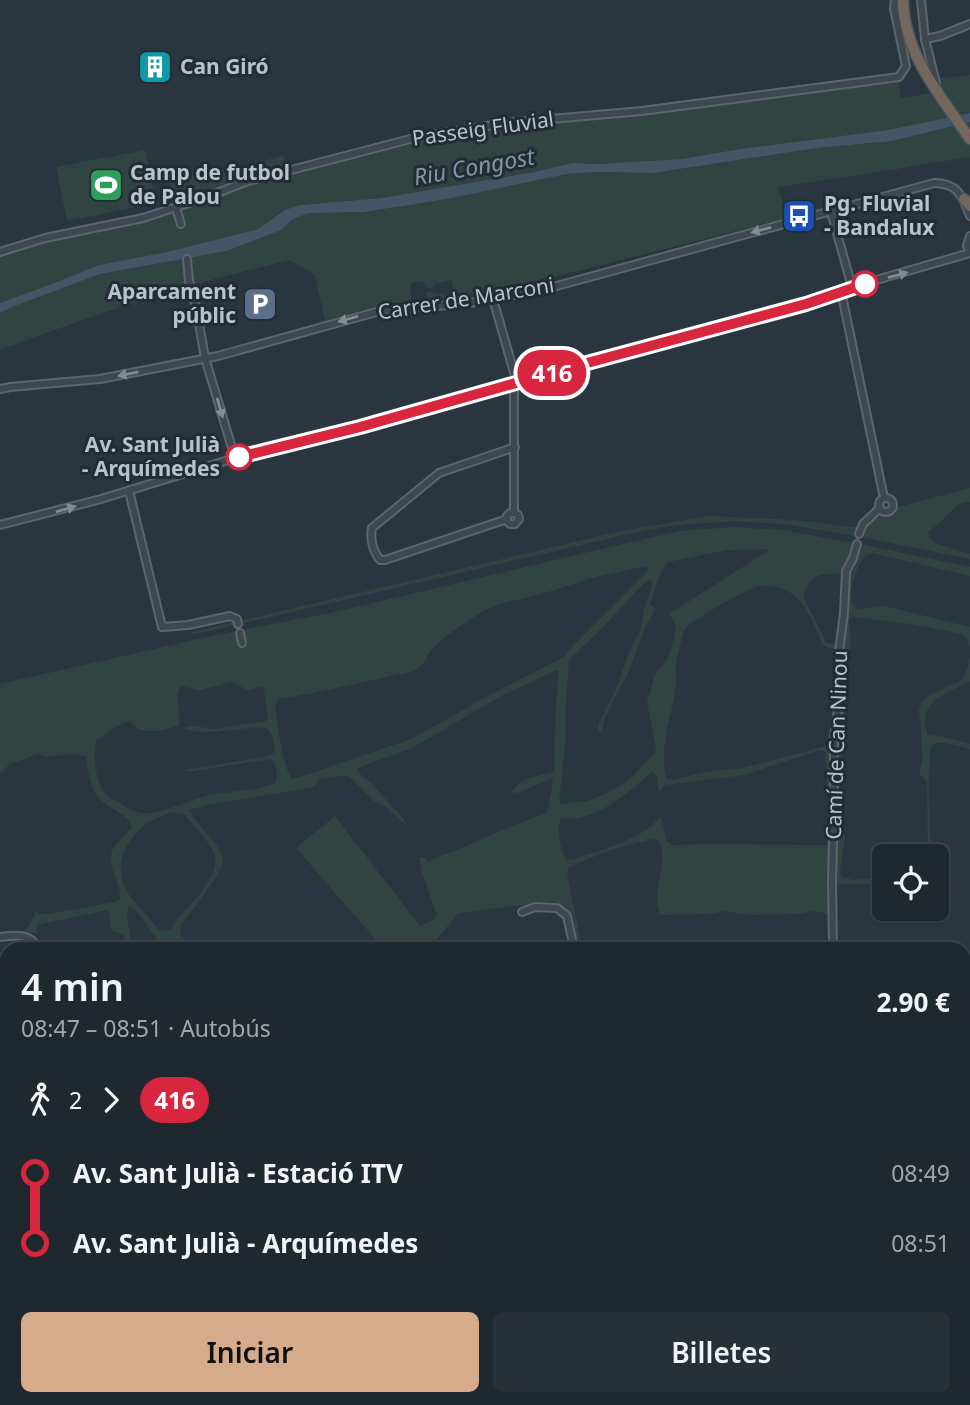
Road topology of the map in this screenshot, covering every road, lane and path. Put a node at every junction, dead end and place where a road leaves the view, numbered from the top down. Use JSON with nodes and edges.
{"nodes":[{"id":1,"x":895,"y":0,"type":"edge"},
{"id":2,"x":903,"y":0,"type":"edge"},
{"id":3,"x":921,"y":0,"type":"edge"},
{"id":4,"x":970,"y":24,"type":"edge"},
{"id":5,"x":925,"y":39,"type":"junction"},
{"id":6,"x":936,"y":83,"type":"dead end"},
{"id":7,"x":970,"y":139,"type":"edge"},
{"id":8,"x":967,"y":202,"type":"edge"},
{"id":9,"x":176,"y":208,"type":"junction"},
{"id":10,"x":831,"y":212,"type":"junction"},
{"id":11,"x":970,"y":216,"type":"edge"},
{"id":12,"x":181,"y":224,"type":"dead end"},
{"id":13,"x":970,"y":236,"type":"edge"},
{"id":14,"x":0,"y":252,"type":"edge"},
{"id":15,"x":970,"y":253,"type":"edge"},
{"id":16,"x":187,"y":259,"type":"dead end"},
{"id":17,"x":852,"y":287,"type":"junction"},
{"id":18,"x":841,"y":291,"type":"junction"},
{"id":19,"x":493,"y":299,"type":"junction"},
{"id":20,"x":205,"y":358,"type":"junction"},
{"id":21,"x":517,"y":383,"type":"junction"},
{"id":22,"x":0,"y":389,"type":"edge"},
{"id":23,"x":515,"y":447,"type":"junction"},
{"id":24,"x":235,"y":458,"type":"junction"},
{"id":25,"x":129,"y":491,"type":"junction"},
{"id":26,"x":884,"y":498,"type":"junction"},
{"id":27,"x":880,"y":508,"type":"junction"},
{"id":28,"x":0,"y":525,"type":"edge"},
{"id":29,"x":859,"y":534,"type":"dead end"},
{"id":30,"x":857,"y":544,"type":"dead end"},
{"id":31,"x":238,"y":624,"type":"dead end"},
{"id":32,"x":240,"y":633,"type":"dead end"},
{"id":33,"x":242,"y":643,"type":"dead end"},
{"id":34,"x":522,"y":912,"type":"dead end"},
{"id":35,"x":0,"y":937,"type":"edge"},
{"id":36,"x":34,"y":942,"type":"edge"},
{"id":37,"x":573,"y":942,"type":"edge"},
{"id":38,"x":833,"y":942,"type":"edge"}],
"edges":[{"from":1,"to":9,"type":"street","name":"Passeig Fluvial"},
{"from":2,"to":7,"type":"highway"},
{"from":3,"to":5,"type":"street"},
{"from":4,"to":5,"type":"street"},
{"from":5,"to":6,"type":"street"},
{"from":8,"to":10,"type":"street","name":"Carrer de Marconi"},
{"from":8,"to":11,"type":"street"},
{"from":9,"to":12,"type":"street"},
{"from":9,"to":14,"type":"street","name":"Passeig Fluvial"},
{"from":10,"to":17,"type":"street"},
{"from":10,"to":19,"type":"street","name":"Carrer de Marconi","one_way":true},
{"from":13,"to":15,"type":"street"},
{"from":17,"to":15,"type":"street","one_way":true},
{"from":16,"to":20,"type":"street"},
{"from":17,"to":18,"type":"street"},
{"from":18,"to":21,"type":"street"},
{"from":18,"to":26,"type":"street"},
{"from":19,"to":20,"type":"street","name":"Carrer de Marconi","one_way":true},
{"from":19,"to":21,"type":"street"},
{"from":20,"to":22,"type":"street","name":"Carrer de Marconi","one_way":true},
{"from":20,"to":24,"type":"street","one_way":true},
{"from":21,"to":23,"type":"street"},
{"from":21,"to":24,"type":"street"},
{"from":23,"to":23,"type":"street"},
{"from":24,"to":25,"type":"street"},
{"from":28,"to":25,"type":"street","one_way":true},
{"from":25,"to":31,"type":"street"},
{"from":26,"to":27,"type":"street"},
{"from":26,"to":27,"type":"street"},
{"from":27,"to":29,"type":"street"},
{"from":30,"to":38,"type":"street","name":"Camí de Can Ninou"},
{"from":32,"to":33,"type":"street"},
{"from":34,"to":37,"type":"street"},
{"from":35,"to":36,"type":"street"}]}
